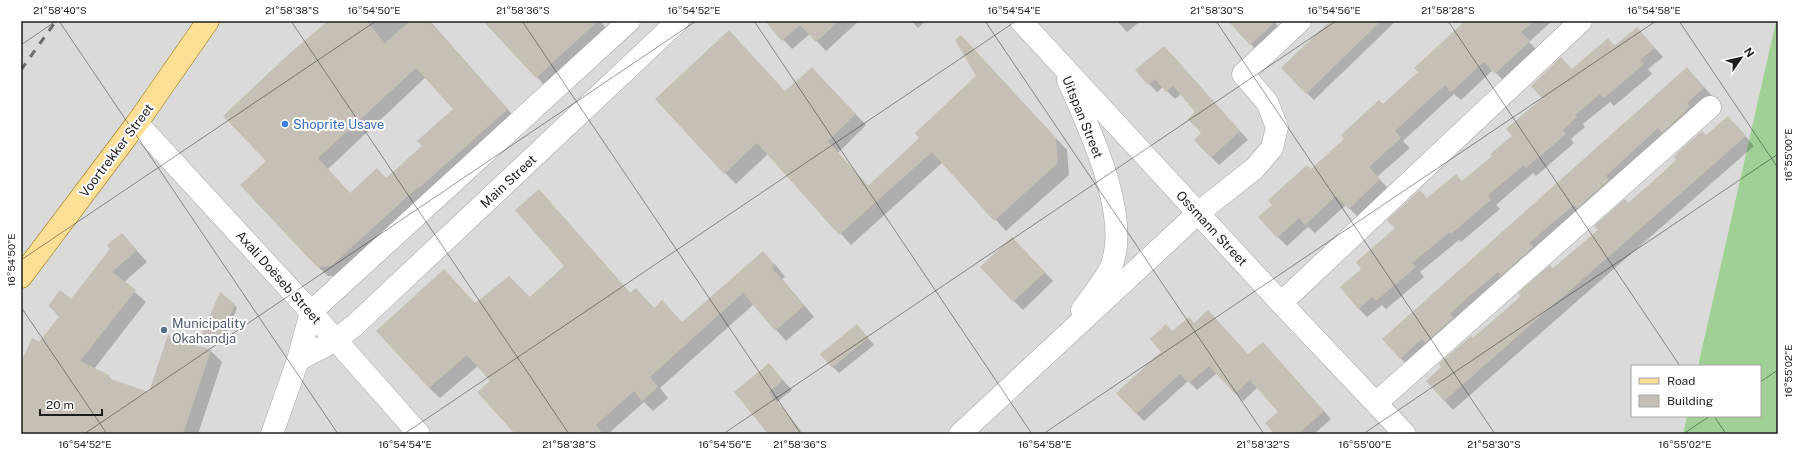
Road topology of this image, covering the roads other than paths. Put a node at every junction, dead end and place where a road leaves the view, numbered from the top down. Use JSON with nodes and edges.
{"nodes":[{"id":1,"x":208,"y":21,"type":"edge"},
{"id":2,"x":629,"y":21,"type":"edge"},
{"id":3,"x":678,"y":21,"type":"edge"},
{"id":4,"x":1021,"y":21,"type":"edge"},
{"id":5,"x":1300,"y":21,"type":"edge"},
{"id":6,"x":1580,"y":21,"type":"edge"},
{"id":7,"x":1062,"y":64,"type":"junction"},
{"id":8,"x":1710,"y":107,"type":"dead end"},
{"id":9,"x":137,"y":123,"type":"junction"},
{"id":10,"x":1198,"y":213,"type":"junction"},
{"id":11,"x":21,"y":277,"type":"edge"},
{"id":12,"x":1281,"y":303,"type":"junction"},
{"id":13,"x":311,"y":312,"type":"junction"},
{"id":14,"x":336,"y":340,"type":"junction"},
{"id":15,"x":1059,"y":344,"type":"junction"},
{"id":16,"x":298,"y":360,"type":"junction"},
{"id":17,"x":1376,"y":403,"type":"junction"},
{"id":18,"x":272,"y":434,"type":"edge"},
{"id":19,"x":419,"y":434,"type":"edge"},
{"id":20,"x":960,"y":434,"type":"edge"},
{"id":21,"x":1405,"y":434,"type":"edge"}],
"edges":[{"from":1,"to":9,"type":"main road","name":"Voortrekker Street"},
{"from":2,"to":13,"type":"street"},
{"from":3,"to":14,"type":"street","name":"Main Street"},
{"from":4,"to":7,"type":"street","name":"Ossmann Street"},
{"from":5,"to":10,"type":"street","name":"Uitspan Street"},
{"from":6,"to":12,"type":"street"},
{"from":7,"to":10,"type":"street","name":"Ossmann Street"},
{"from":7,"to":15,"type":"street","name":"Uitspan Street"},
{"from":8,"to":17,"type":"street"},
{"from":9,"to":11,"type":"main road","name":"Voortrekker Street"},
{"from":9,"to":13,"type":"street","name":"Axali Doëseb Street"},
{"from":10,"to":12,"type":"street","name":"Ossmann Street"},
{"from":10,"to":15,"type":"street","name":"Uitspan Street"},
{"from":12,"to":17,"type":"street","name":"Ossmann Street"},
{"from":13,"to":14,"type":"street","name":"Axali Doëseb Street"},
{"from":13,"to":16,"type":"street"},
{"from":14,"to":16,"type":"street","name":"Main Street"},
{"from":14,"to":19,"type":"street","name":"Axali Doëseb Street"},
{"from":15,"to":20,"type":"street","name":"Uitspan Street"},
{"from":16,"to":18,"type":"street"},
{"from":17,"to":21,"type":"street","name":"Ossmann Street"}]}
